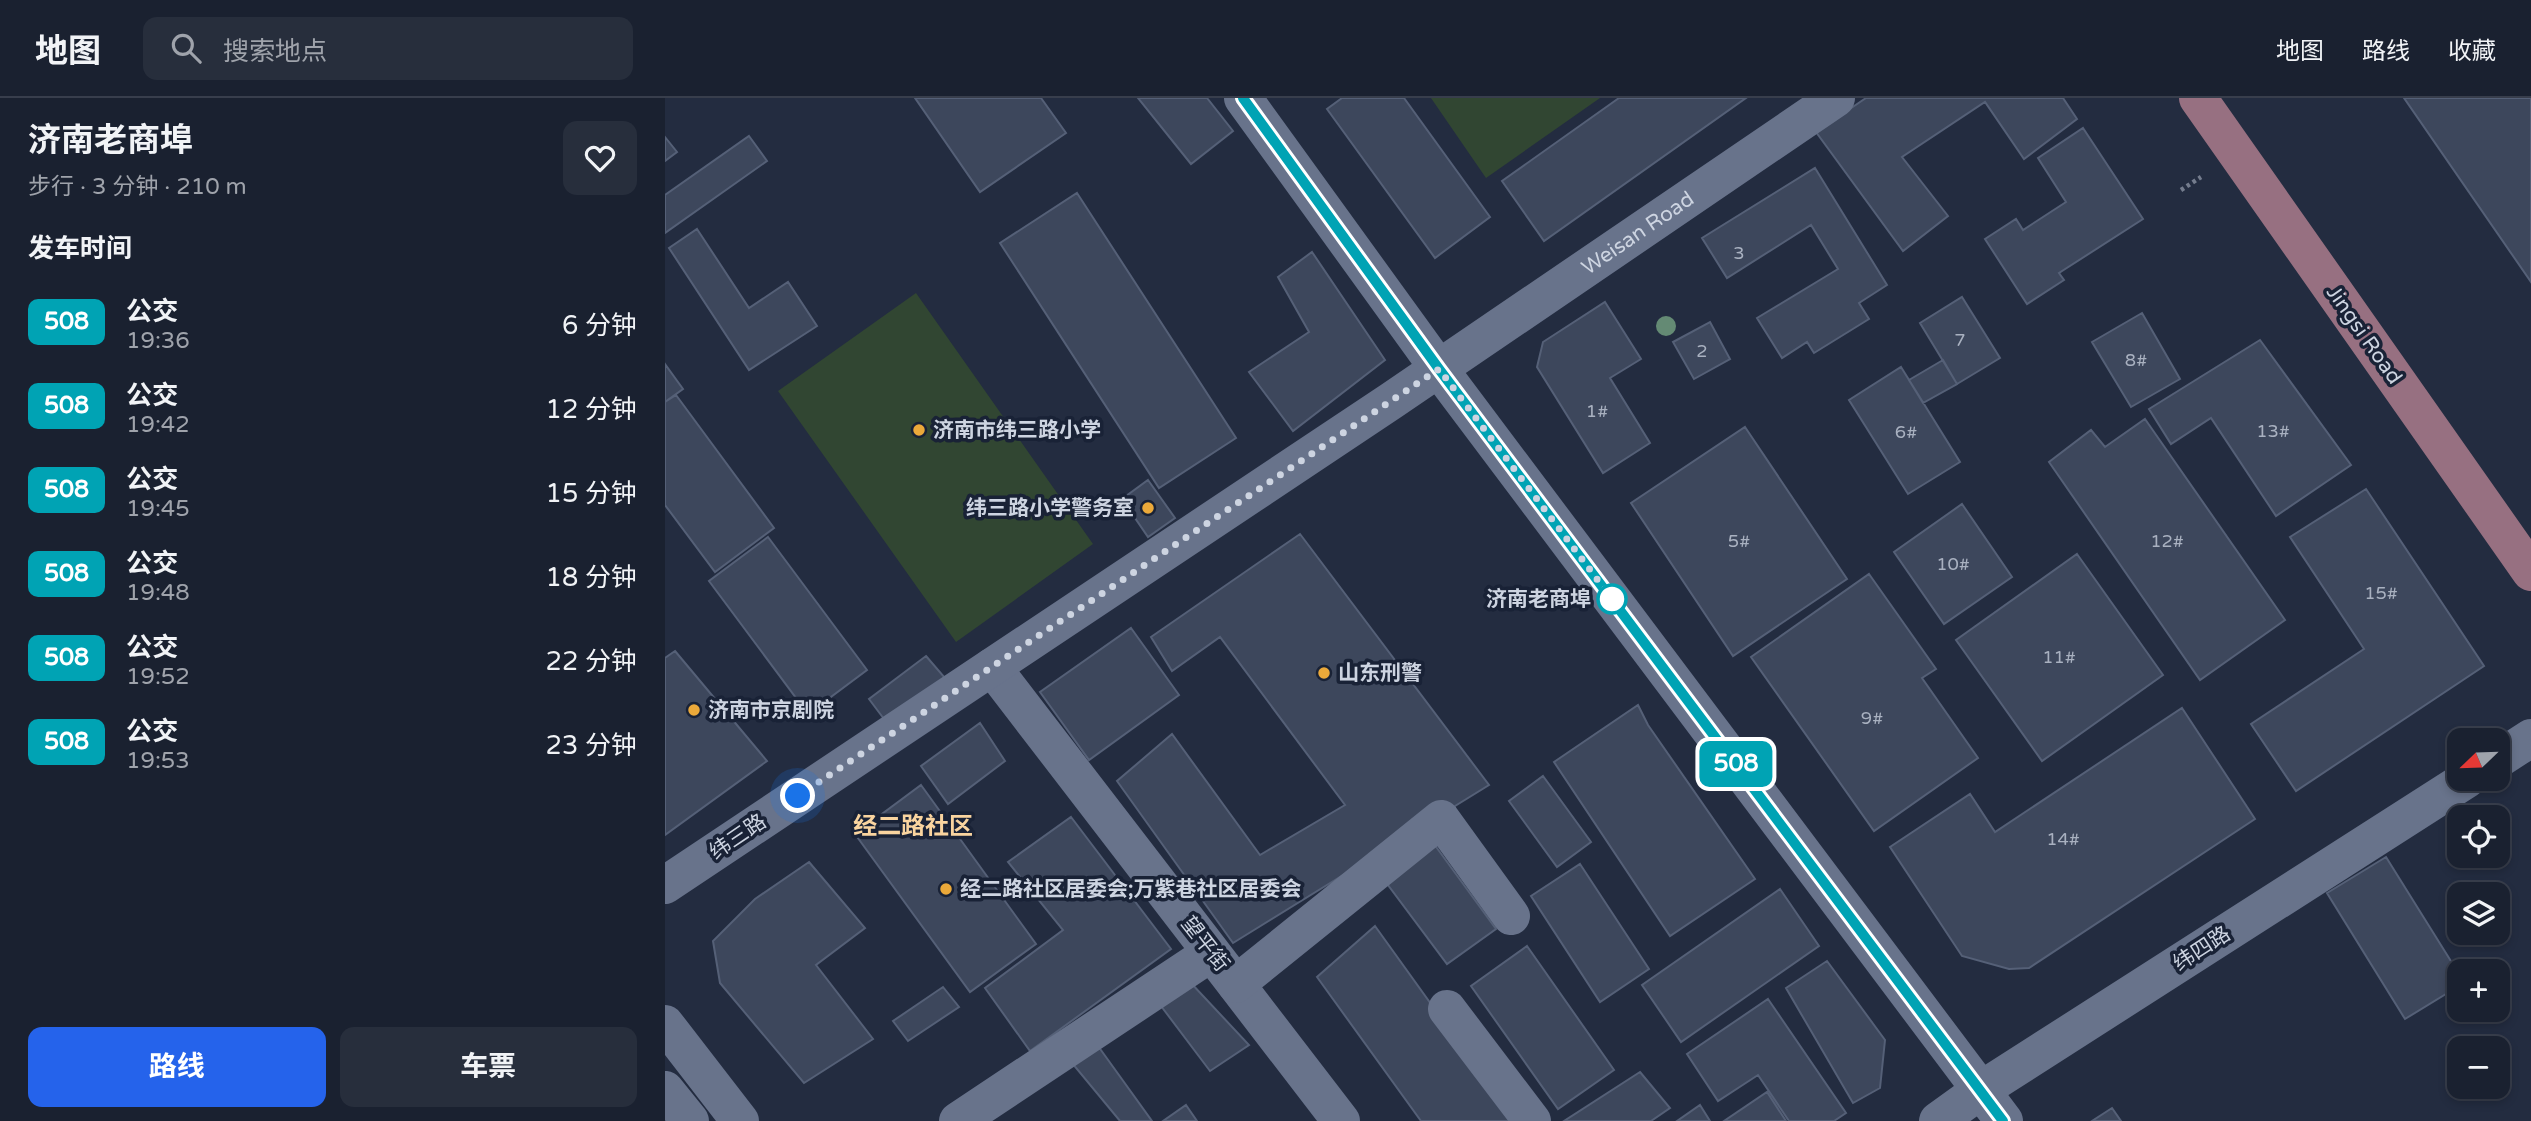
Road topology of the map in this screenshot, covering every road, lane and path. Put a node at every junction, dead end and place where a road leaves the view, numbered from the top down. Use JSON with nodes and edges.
{"nodes":[{"id":1,"x":1243,"y":98,"type":"edge"},
{"id":2,"x":1836,"y":98,"type":"edge"},
{"id":3,"x":2198,"y":98,"type":"edge"},
{"id":4,"x":2201,"y":177,"type":"dead end"},
{"id":5,"x":2181,"y":190,"type":"dead end"},
{"id":6,"x":1439,"y":369,"type":"junction"},
{"id":7,"x":2531,"y":572,"type":"edge"},
{"id":8,"x":992,"y":667,"type":"junction"},
{"id":9,"x":2531,"y":738,"type":"edge"},
{"id":10,"x":2510,"y":752,"type":"edge"},
{"id":11,"x":2448,"y":791,"type":"edge"},
{"id":12,"x":665,"y":885,"type":"edge"},
{"id":13,"x":1511,"y":916,"type":"dead end"},
{"id":14,"x":1211,"y":953,"type":"junction"},
{"id":15,"x":1236,"y":984,"type":"junction"},
{"id":16,"x":1447,"y":1009,"type":"dead end"},
{"id":17,"x":665,"y":1024,"type":"edge"},
{"id":18,"x":665,"y":1090,"type":"edge"},
{"id":19,"x":1981,"y":1090,"type":"junction"},
{"id":20,"x":690,"y":1121,"type":"edge"},
{"id":21,"x":740,"y":1121,"type":"edge"},
{"id":22,"x":958,"y":1121,"type":"edge"},
{"id":23,"x":1341,"y":1121,"type":"edge"},
{"id":24,"x":1532,"y":1121,"type":"edge"},
{"id":25,"x":1938,"y":1121,"type":"edge"},
{"id":26,"x":2004,"y":1121,"type":"edge"}],
"edges":[{"from":1,"to":6,"type":"street"},
{"from":2,"to":6,"type":"street","name":"Weisan Road"},
{"from":3,"to":7,"type":"main road","name":"Jingsi Road"},
{"from":4,"to":5,"type":"path"},
{"from":6,"to":8,"type":"street","name":"纬三路"},
{"from":6,"to":19,"type":"street"},
{"from":8,"to":12,"type":"street","name":"纬三路"},
{"from":8,"to":14,"type":"street","name":"望平街"},
{"from":9,"to":10,"type":"street"},
{"from":11,"to":19,"type":"street","name":"纬四路"},
{"from":13,"to":15,"type":"street"},
{"from":14,"to":15,"type":"street","name":"望平街"},
{"from":14,"to":22,"type":"street"},
{"from":15,"to":23,"type":"street","name":"望平街"},
{"from":16,"to":24,"type":"street"},
{"from":17,"to":21,"type":"street"},
{"from":18,"to":20,"type":"street"},
{"from":19,"to":25,"type":"street","name":"纬四路"},
{"from":19,"to":26,"type":"street"}]}
